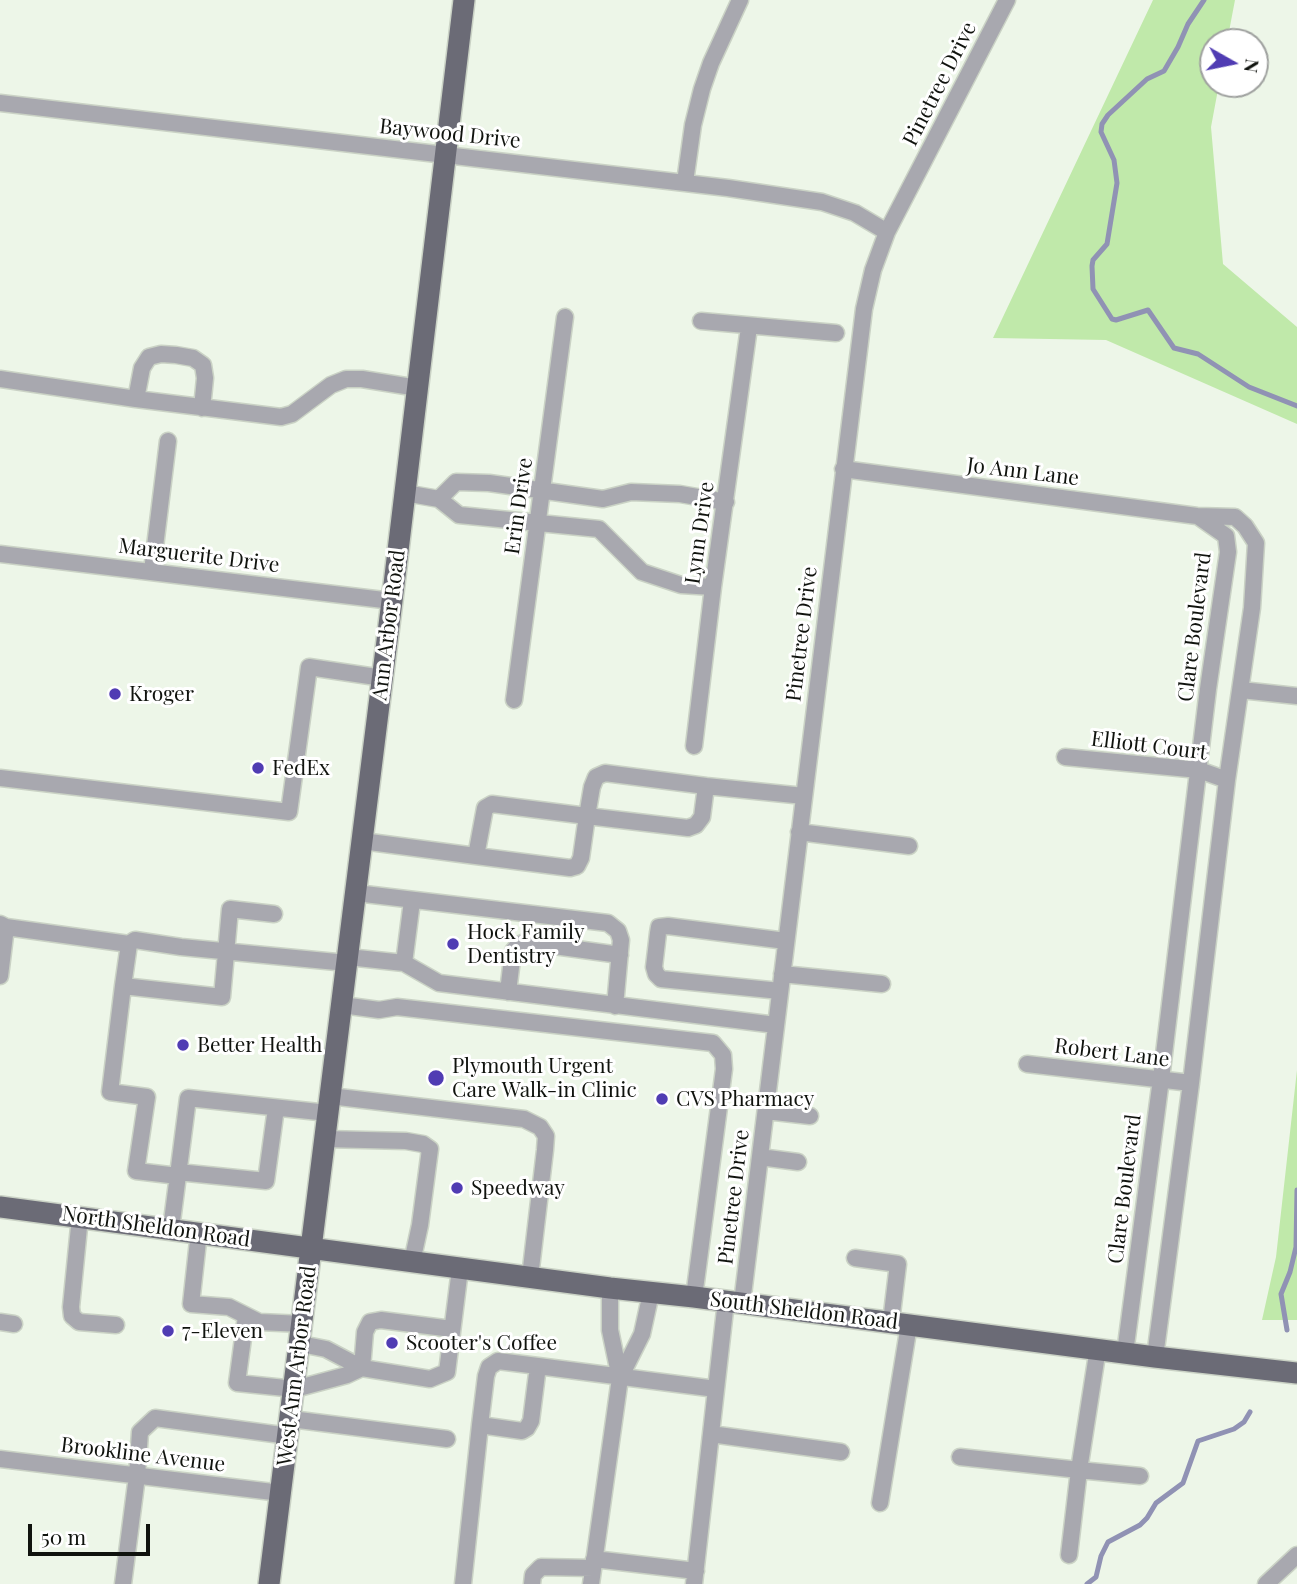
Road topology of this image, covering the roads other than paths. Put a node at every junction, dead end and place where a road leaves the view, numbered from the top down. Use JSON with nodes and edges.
{"nodes":[{"id":1,"x":464,"y":0,"type":"edge"},
{"id":2,"x":740,"y":0,"type":"edge"},
{"id":3,"x":1007,"y":0,"type":"edge"},
{"id":4,"x":0,"y":103,"type":"edge"},
{"id":5,"x":446,"y":155,"type":"junction"},
{"id":6,"x":685,"y":182,"type":"junction"},
{"id":7,"x":887,"y":232,"type":"junction"},
{"id":8,"x":565,"y":317,"type":"dead end"},
{"id":9,"x":701,"y":321,"type":"dead end"},
{"id":10,"x":749,"y":327,"type":"junction"},
{"id":11,"x":836,"y":333,"type":"dead end"},
{"id":12,"x":0,"y":379,"type":"edge"},
{"id":13,"x":418,"y":388,"type":"junction"},
{"id":14,"x":136,"y":399,"type":"junction"},
{"id":15,"x":202,"y":408,"type":"junction"},
{"id":16,"x":168,"y":441,"type":"dead end"},
{"id":17,"x":843,"y":469,"type":"junction"},
{"id":18,"x":542,"y":491,"type":"junction"},
{"id":19,"x":405,"y":492,"type":"junction"},
{"id":20,"x":439,"y":499,"type":"junction"},
{"id":21,"x":603,"y":499,"type":"junction"},
{"id":22,"x":726,"y":502,"type":"junction"},
{"id":23,"x":1197,"y":516,"type":"junction"},
{"id":24,"x":538,"y":522,"type":"junction"},
{"id":25,"x":599,"y":529,"type":"junction"},
{"id":26,"x":0,"y":554,"type":"edge"},
{"id":27,"x":152,"y":572,"type":"junction"},
{"id":28,"x":713,"y":587,"type":"junction"},
{"id":29,"x":392,"y":601,"type":"junction"},
{"id":30,"x":383,"y":678,"type":"junction"},
{"id":31,"x":1241,"y":690,"type":"junction"},
{"id":32,"x":1297,"y":696,"type":"edge"},
{"id":33,"x":514,"y":701,"type":"dead end"},
{"id":34,"x":694,"y":746,"type":"dead end"},
{"id":35,"x":1065,"y":757,"type":"dead end"},
{"id":36,"x":1199,"y":770,"type":"junction"},
{"id":37,"x":0,"y":778,"type":"edge"},
{"id":38,"x":1227,"y":780,"type":"junction"},
{"id":39,"x":706,"y":786,"type":"junction"},
{"id":40,"x":804,"y":796,"type":"junction"},
{"id":41,"x":587,"y":816,"type":"junction"},
{"id":42,"x":799,"y":832,"type":"junction"},
{"id":43,"x":362,"y":841,"type":"junction"},
{"id":44,"x":909,"y":846,"type":"dead end"},
{"id":45,"x":476,"y":856,"type":"junction"},
{"id":46,"x":356,"y":893,"type":"junction"},
{"id":47,"x":412,"y":901,"type":"junction"},
{"id":48,"x":274,"y":914,"type":"dead end"},
{"id":49,"x":3,"y":925,"type":"edge"},
{"id":50,"x":786,"y":941,"type":"junction"},
{"id":51,"x":129,"y":944,"type":"junction"},
{"id":52,"x":227,"y":952,"type":"junction"},
{"id":53,"x":620,"y":955,"type":"junction"},
{"id":54,"x":348,"y":960,"type":"junction"},
{"id":55,"x":404,"y":963,"type":"junction"},
{"id":56,"x":0,"y":976,"type":"edge"},
{"id":57,"x":781,"y":982,"type":"junction"},
{"id":58,"x":882,"y":984,"type":"dead end"},
{"id":59,"x":123,"y":986,"type":"junction"},
{"id":60,"x":508,"y":992,"type":"junction"},
{"id":61,"x":342,"y":1005,"type":"junction"},
{"id":62,"x":615,"y":1006,"type":"junction"},
{"id":63,"x":776,"y":1025,"type":"junction"},
{"id":64,"x":1027,"y":1064,"type":"dead end"},
{"id":65,"x":1161,"y":1079,"type":"junction"},
{"id":66,"x":1191,"y":1083,"type":"junction"},
{"id":67,"x":329,"y":1105,"type":"junction"},
{"id":68,"x":276,"y":1108,"type":"junction"},
{"id":69,"x":766,"y":1111,"type":"junction"},
{"id":70,"x":810,"y":1116,"type":"dead end"},
{"id":71,"x":325,"y":1139,"type":"junction"},
{"id":72,"x":760,"y":1157,"type":"junction"},
{"id":73,"x":798,"y":1162,"type":"dead end"},
{"id":74,"x":178,"y":1174,"type":"junction"},
{"id":75,"x":0,"y":1207,"type":"edge"},
{"id":76,"x":80,"y":1217,"type":"junction"},
{"id":77,"x":172,"y":1229,"type":"junction"},
{"id":78,"x":199,"y":1232,"type":"junction"},
{"id":79,"x":312,"y":1250,"type":"junction"},
{"id":80,"x":855,"y":1258,"type":"dead end"},
{"id":81,"x":412,"y":1262,"type":"junction"},
{"id":82,"x":460,"y":1269,"type":"junction"},
{"id":83,"x":530,"y":1277,"type":"junction"},
{"id":84,"x":610,"y":1288,"type":"junction"},
{"id":85,"x":651,"y":1293,"type":"junction"},
{"id":86,"x":694,"y":1297,"type":"junction"},
{"id":87,"x":734,"y":1302,"type":"junction"},
{"id":88,"x":246,"y":1316,"type":"junction"},
{"id":89,"x":900,"y":1323,"type":"junction"},
{"id":90,"x":116,"y":1325,"type":"dead end"},
{"id":91,"x":452,"y":1329,"type":"junction"},
{"id":92,"x":302,"y":1334,"type":"junction"},
{"id":93,"x":1098,"y":1348,"type":"junction"},
{"id":94,"x":1125,"y":1353,"type":"junction"},
{"id":95,"x":1155,"y":1357,"type":"junction"},
{"id":96,"x":538,"y":1366,"type":"junction"},
{"id":97,"x":362,"y":1368,"type":"junction"},
{"id":98,"x":1297,"y":1373,"type":"edge"},
{"id":99,"x":620,"y":1378,"type":"junction"},
{"id":100,"x":295,"y":1389,"type":"junction"},
{"id":101,"x":716,"y":1389,"type":"junction"},
{"id":102,"x":480,"y":1425,"type":"junction"},
{"id":103,"x":290,"y":1427,"type":"junction"},
{"id":104,"x":711,"y":1434,"type":"junction"},
{"id":105,"x":447,"y":1439,"type":"dead end"},
{"id":106,"x":841,"y":1452,"type":"dead end"},
{"id":107,"x":960,"y":1457,"type":"dead end"},
{"id":108,"x":0,"y":1460,"type":"edge"},
{"id":109,"x":1079,"y":1470,"type":"junction"},
{"id":110,"x":137,"y":1476,"type":"junction"},
{"id":111,"x":1140,"y":1476,"type":"dead end"},
{"id":112,"x":281,"y":1488,"type":"junction"},
{"id":113,"x":880,"y":1503,"type":"dead end"},
{"id":114,"x":1069,"y":1555,"type":"dead end"},
{"id":115,"x":1297,"y":1555,"type":"edge"},
{"id":116,"x":592,"y":1570,"type":"edge"},
{"id":117,"x":695,"y":1577,"type":"edge"},
{"id":118,"x":123,"y":1584,"type":"edge"},
{"id":119,"x":270,"y":1584,"type":"edge"},
{"id":120,"x":463,"y":1584,"type":"edge"},
{"id":121,"x":532,"y":1584,"type":"edge"},
{"id":122,"x":1266,"y":1584,"type":"edge"}],
"edges":[{"from":1,"to":5,"type":"main road","name":"Ann Arbor Road"},
{"from":2,"to":6,"type":"street"},
{"from":3,"to":7,"type":"street","name":"Pinetree Drive"},
{"from":4,"to":5,"type":"street","name":"Baywood Drive"},
{"from":5,"to":6,"type":"street","name":"Baywood Drive"},
{"from":5,"to":13,"type":"main road","name":"Ann Arbor Road"},
{"from":6,"to":7,"type":"street","name":"Baywood Drive"},
{"from":7,"to":17,"type":"street","name":"Pinetree Drive"},
{"from":8,"to":18,"type":"street","name":"Erin Drive"},
{"from":9,"to":10,"type":"street"},
{"from":10,"to":11,"type":"street"},
{"from":10,"to":22,"type":"street","name":"Lynn Drive"},
{"from":12,"to":14,"type":"street"},
{"from":13,"to":15,"type":"street"},
{"from":13,"to":19,"type":"main road","name":"Ann Arbor Road"},
{"from":14,"to":15,"type":"street"},
{"from":14,"to":15,"type":"street"},
{"from":16,"to":27,"type":"street"},
{"from":17,"to":23,"type":"street","name":"Jo Ann Lane"},
{"from":17,"to":40,"type":"street","name":"Pinetree Drive"},
{"from":18,"to":20,"type":"street"},
{"from":18,"to":21,"type":"street"},
{"from":18,"to":24,"type":"street","name":"Erin Drive"},
{"from":19,"to":20,"type":"street"},
{"from":19,"to":29,"type":"main road","name":"Ann Arbor Road"},
{"from":20,"to":24,"type":"street"},
{"from":21,"to":22,"type":"street"},
{"from":21,"to":25,"type":"street"},
{"from":22,"to":28,"type":"street","name":"Lynn Drive"},
{"from":23,"to":31,"type":"street"},
{"from":23,"to":36,"type":"street","name":"Clare Boulevard"},
{"from":24,"to":25,"type":"street"},
{"from":24,"to":33,"type":"street","name":"Erin Drive"},
{"from":25,"to":28,"type":"street"},
{"from":26,"to":27,"type":"street","name":"Marguerite Drive"},
{"from":27,"to":29,"type":"street","name":"Marguerite Drive"},
{"from":28,"to":34,"type":"street","name":"Lynn Drive"},
{"from":29,"to":30,"type":"main road","name":"Ann Arbor Road"},
{"from":30,"to":37,"type":"street"},
{"from":30,"to":43,"type":"main road","name":"Ann Arbor Road"},
{"from":31,"to":32,"type":"street"},
{"from":31,"to":38,"type":"street"},
{"from":35,"to":36,"type":"street","name":"Elliott Court"},
{"from":36,"to":38,"type":"street","name":"Elliott Court"},
{"from":36,"to":65,"type":"street","name":"Clare Boulevard"},
{"from":38,"to":66,"type":"street"},
{"from":39,"to":40,"type":"street"},
{"from":39,"to":41,"type":"street"},
{"from":39,"to":41,"type":"street"},
{"from":40,"to":42,"type":"street","name":"Pinetree Drive"},
{"from":41,"to":45,"type":"street"},
{"from":41,"to":45,"type":"street"},
{"from":42,"to":44,"type":"street"},
{"from":42,"to":50,"type":"street","name":"Pinetree Drive"},
{"from":43,"to":45,"type":"street"},
{"from":43,"to":46,"type":"main road","name":"Ann Arbor Road"},
{"from":46,"to":47,"type":"street"},
{"from":46,"to":54,"type":"main road","name":"Ann Arbor Road"},
{"from":47,"to":53,"type":"street"},
{"from":47,"to":55,"type":"street"},
{"from":48,"to":52,"type":"street"},
{"from":49,"to":51,"type":"street"},
{"from":49,"to":56,"type":"street"},
{"from":50,"to":57,"type":"street","name":"Pinetree Drive"},
{"from":50,"to":57,"type":"street"},
{"from":51,"to":52,"type":"street"},
{"from":51,"to":59,"type":"street"},
{"from":52,"to":54,"type":"street"},
{"from":52,"to":59,"type":"street"},
{"from":53,"to":60,"type":"street"},
{"from":53,"to":62,"type":"street"},
{"from":54,"to":55,"type":"street"},
{"from":54,"to":61,"type":"main road","name":"Ann Arbor Road"},
{"from":55,"to":60,"type":"street"},
{"from":57,"to":58,"type":"street"},
{"from":57,"to":63,"type":"street","name":"Pinetree Drive"},
{"from":59,"to":74,"type":"street"},
{"from":60,"to":62,"type":"street"},
{"from":61,"to":67,"type":"main road","name":"Ann Arbor Road"},
{"from":61,"to":86,"type":"street"},
{"from":62,"to":63,"type":"street"},
{"from":63,"to":69,"type":"street","name":"Pinetree Drive"},
{"from":64,"to":65,"type":"street","name":"Robert Lane"},
{"from":65,"to":66,"type":"street","name":"Robert Lane"},
{"from":65,"to":94,"type":"street","name":"Clare Boulevard"},
{"from":66,"to":95,"type":"street"},
{"from":67,"to":68,"type":"street"},
{"from":67,"to":71,"type":"main road","name":"Ann Arbor Road"},
{"from":67,"to":83,"type":"street"},
{"from":68,"to":74,"type":"street"},
{"from":68,"to":74,"type":"street"},
{"from":69,"to":70,"type":"street"},
{"from":69,"to":72,"type":"street","name":"Pinetree Drive"},
{"from":71,"to":79,"type":"main road","name":"Ann Arbor Road"},
{"from":71,"to":81,"type":"street"},
{"from":72,"to":73,"type":"street"},
{"from":72,"to":87,"type":"street","name":"Pinetree Drive"},
{"from":74,"to":77,"type":"street"},
{"from":75,"to":76,"type":"main road","name":"North Sheldon Road"},
{"from":76,"to":77,"type":"main road","name":"North Sheldon Road"},
{"from":76,"to":90,"type":"street"},
{"from":77,"to":78,"type":"main road","name":"North Sheldon Road"},
{"from":78,"to":79,"type":"main road","name":"North Sheldon Road"},
{"from":78,"to":88,"type":"street"},
{"from":79,"to":81,"type":"main road","name":"South Sheldon Road"},
{"from":79,"to":92,"type":"main road","name":"West Ann Arbor Road"},
{"from":80,"to":89,"type":"street"},
{"from":81,"to":82,"type":"main road","name":"South Sheldon Road"},
{"from":82,"to":83,"type":"main road","name":"South Sheldon Road"},
{"from":82,"to":91,"type":"street"},
{"from":83,"to":84,"type":"main road","name":"South Sheldon Road"},
{"from":84,"to":85,"type":"main road","name":"South Sheldon Road"},
{"from":84,"to":99,"type":"street"},
{"from":85,"to":86,"type":"main road","name":"South Sheldon Road"},
{"from":85,"to":99,"type":"street"},
{"from":86,"to":87,"type":"main road","name":"South Sheldon Road"},
{"from":87,"to":89,"type":"main road","name":"South Sheldon Road"},
{"from":87,"to":101,"type":"street","name":"Pinetree Drive"},
{"from":88,"to":92,"type":"street"},
{"from":88,"to":100,"type":"street"},
{"from":89,"to":93,"type":"main road","name":"South Sheldon Road"},
{"from":89,"to":113,"type":"street"},
{"from":91,"to":97,"type":"street"},
{"from":91,"to":97,"type":"street"},
{"from":92,"to":97,"type":"street"},
{"from":92,"to":100,"type":"main road","name":"West Ann Arbor Road"},
{"from":93,"to":94,"type":"main road","name":"South Sheldon Road"},
{"from":93,"to":109,"type":"street"},
{"from":94,"to":95,"type":"main road","name":"South Sheldon Road"},
{"from":95,"to":98,"type":"main road","name":"South Sheldon Road"},
{"from":96,"to":99,"type":"street"},
{"from":96,"to":102,"type":"street"},
{"from":96,"to":102,"type":"street"},
{"from":97,"to":100,"type":"street"},
{"from":99,"to":101,"type":"street"},
{"from":99,"to":116,"type":"street"},
{"from":100,"to":103,"type":"main road","name":"West Ann Arbor Road"},
{"from":101,"to":104,"type":"street","name":"Pinetree Drive"},
{"from":102,"to":120,"type":"street"},
{"from":103,"to":105,"type":"street"},
{"from":103,"to":110,"type":"street"},
{"from":103,"to":112,"type":"main road","name":"West Ann Arbor Road"},
{"from":104,"to":106,"type":"street"},
{"from":104,"to":117,"type":"street","name":"Pinetree Drive"},
{"from":107,"to":109,"type":"street"},
{"from":108,"to":110,"type":"street","name":"Brookline Avenue"},
{"from":109,"to":111,"type":"street"},
{"from":109,"to":114,"type":"street"},
{"from":110,"to":112,"type":"street","name":"Brookline Avenue"},
{"from":110,"to":118,"type":"street"},
{"from":112,"to":119,"type":"main road"},
{"from":115,"to":122,"type":"street"},
{"from":116,"to":117,"type":"street"},
{"from":116,"to":121,"type":"street"}]}
